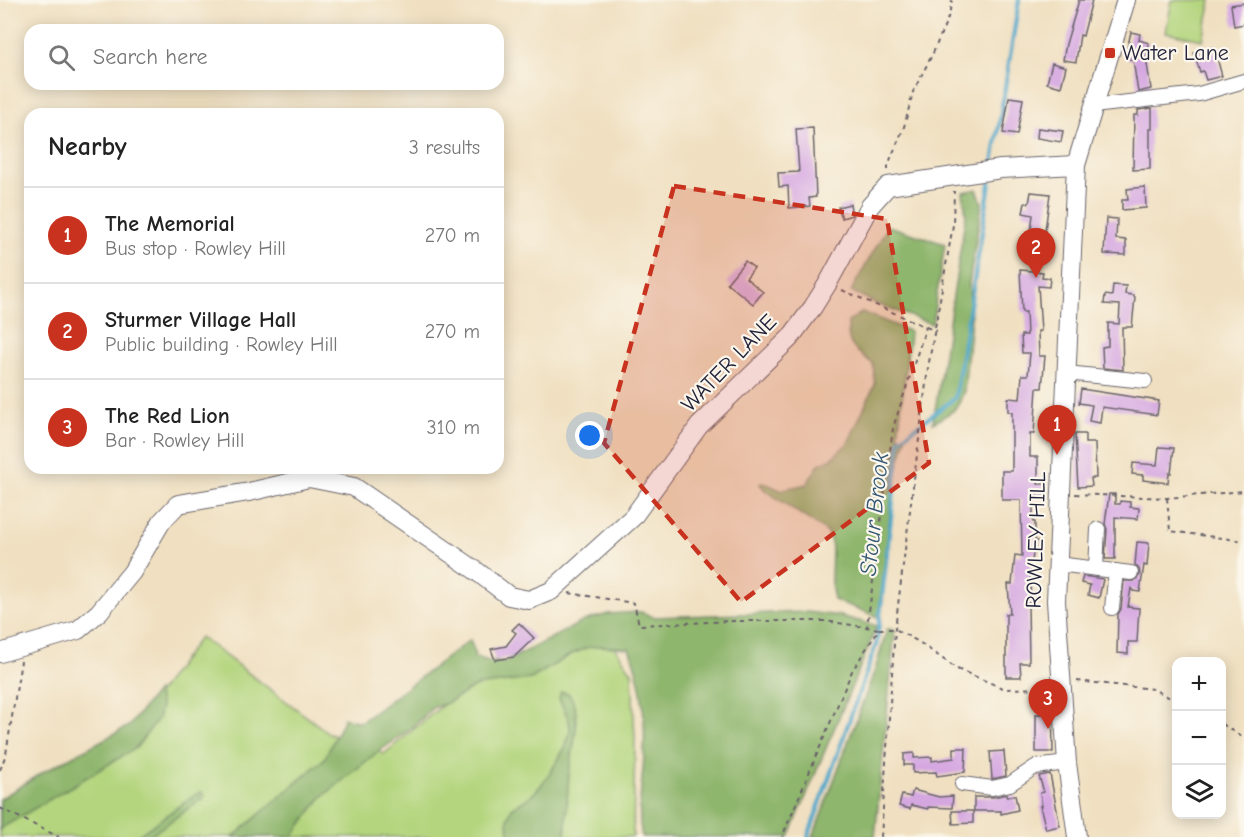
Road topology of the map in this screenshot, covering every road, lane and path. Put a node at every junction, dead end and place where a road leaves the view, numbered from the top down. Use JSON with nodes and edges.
{"nodes":[{"id":1,"x":952,"y":0,"type":"edge"},
{"id":2,"x":1126,"y":0,"type":"edge"},
{"id":3,"x":1244,"y":81,"type":"edge"},
{"id":4,"x":1093,"y":106,"type":"junction"},
{"id":5,"x":1076,"y":165,"type":"junction"},
{"id":6,"x":953,"y":175,"type":"junction"},
{"id":7,"x":888,"y":186,"type":"junction"},
{"id":8,"x":828,"y":284,"type":"junction"},
{"id":9,"x":926,"y":327,"type":"junction"},
{"id":10,"x":936,"y":332,"type":"junction"},
{"id":11,"x":1066,"y":373,"type":"junction"},
{"id":12,"x":1145,"y":381,"type":"dead end"},
{"id":13,"x":1244,"y":491,"type":"edge"},
{"id":14,"x":1060,"y":493,"type":"junction"},
{"id":15,"x":1167,"y":498,"type":"junction"},
{"id":16,"x":1098,"y":529,"type":"dead end"},
{"id":17,"x":1244,"y":541,"type":"edge"},
{"id":18,"x":1058,"y":564,"type":"junction"},
{"id":19,"x":1096,"y":568,"type":"junction"},
{"id":20,"x":1116,"y":571,"type":"junction"},
{"id":21,"x":1131,"y":573,"type":"dead end"},
{"id":22,"x":551,"y":591,"type":"junction"},
{"id":23,"x":1112,"y":608,"type":"dead end"},
{"id":24,"x":867,"y":627,"type":"junction"},
{"id":25,"x":879,"y":629,"type":"junction"},
{"id":26,"x":895,"y":629,"type":"junction"},
{"id":27,"x":24,"y":647,"type":"junction"},
{"id":28,"x":0,"y":653,"type":"edge"},
{"id":29,"x":1062,"y":684,"type":"junction"},
{"id":30,"x":1172,"y":699,"type":"edge"},
{"id":31,"x":1226,"y":727,"type":"edge"},
{"id":32,"x":1244,"y":738,"type":"edge"},
{"id":33,"x":1067,"y":763,"type":"junction"},
{"id":34,"x":0,"y":770,"type":"edge"},
{"id":35,"x":962,"y":784,"type":"dead end"},
{"id":36,"x":0,"y":808,"type":"edge"},
{"id":37,"x":59,"y":837,"type":"edge"},
{"id":38,"x":782,"y":837,"type":"edge"},
{"id":39,"x":881,"y":837,"type":"edge"},
{"id":40,"x":1077,"y":837,"type":"edge"}],
"edges":[{"from":1,"to":7,"type":"path"},
{"from":2,"to":4,"type":"main road","name":"ROWLEY HILL"},
{"from":3,"to":4,"type":"street"},
{"from":4,"to":5,"type":"main road","name":"ROWLEY HILL"},
{"from":5,"to":6,"type":"main road"},
{"from":5,"to":11,"type":"main road","name":"ROWLEY HILL"},
{"from":6,"to":7,"type":"main road"},
{"from":6,"to":10,"type":"path"},
{"from":7,"to":8,"type":"main road","name":"WATER LANE"},
{"from":8,"to":9,"type":"path"},
{"from":8,"to":22,"type":"main road","name":"WATER LANE"},
{"from":9,"to":10,"type":"path"},
{"from":9,"to":24,"type":"path"},
{"from":10,"to":26,"type":"path"},
{"from":11,"to":12,"type":"street"},
{"from":11,"to":14,"type":"main road","name":"ROWLEY HILL"},
{"from":13,"to":15,"type":"path"},
{"from":14,"to":15,"type":"path"},
{"from":14,"to":18,"type":"main road","name":"ROWLEY HILL"},
{"from":15,"to":17,"type":"path"},
{"from":16,"to":19,"type":"street"},
{"from":18,"to":19,"type":"street"},
{"from":18,"to":29,"type":"main road","name":"ROWLEY HILL"},
{"from":19,"to":20,"type":"street"},
{"from":20,"to":21,"type":"street"},
{"from":20,"to":23,"type":"street"},
{"from":22,"to":24,"type":"path"},
{"from":22,"to":27,"type":"main road"},
{"from":24,"to":25,"type":"path"},
{"from":25,"to":26,"type":"path"},
{"from":25,"to":38,"type":"path"},
{"from":26,"to":29,"type":"path"},
{"from":26,"to":39,"type":"path"},
{"from":27,"to":28,"type":"main road"},
{"from":27,"to":34,"type":"path"},
{"from":29,"to":30,"type":"path"},
{"from":29,"to":33,"type":"main road","name":"ROWLEY HILL"},
{"from":31,"to":32,"type":"path"},
{"from":33,"to":35,"type":"street"},
{"from":33,"to":40,"type":"main road","name":"ROWLEY HILL"},
{"from":36,"to":37,"type":"path"}]}
